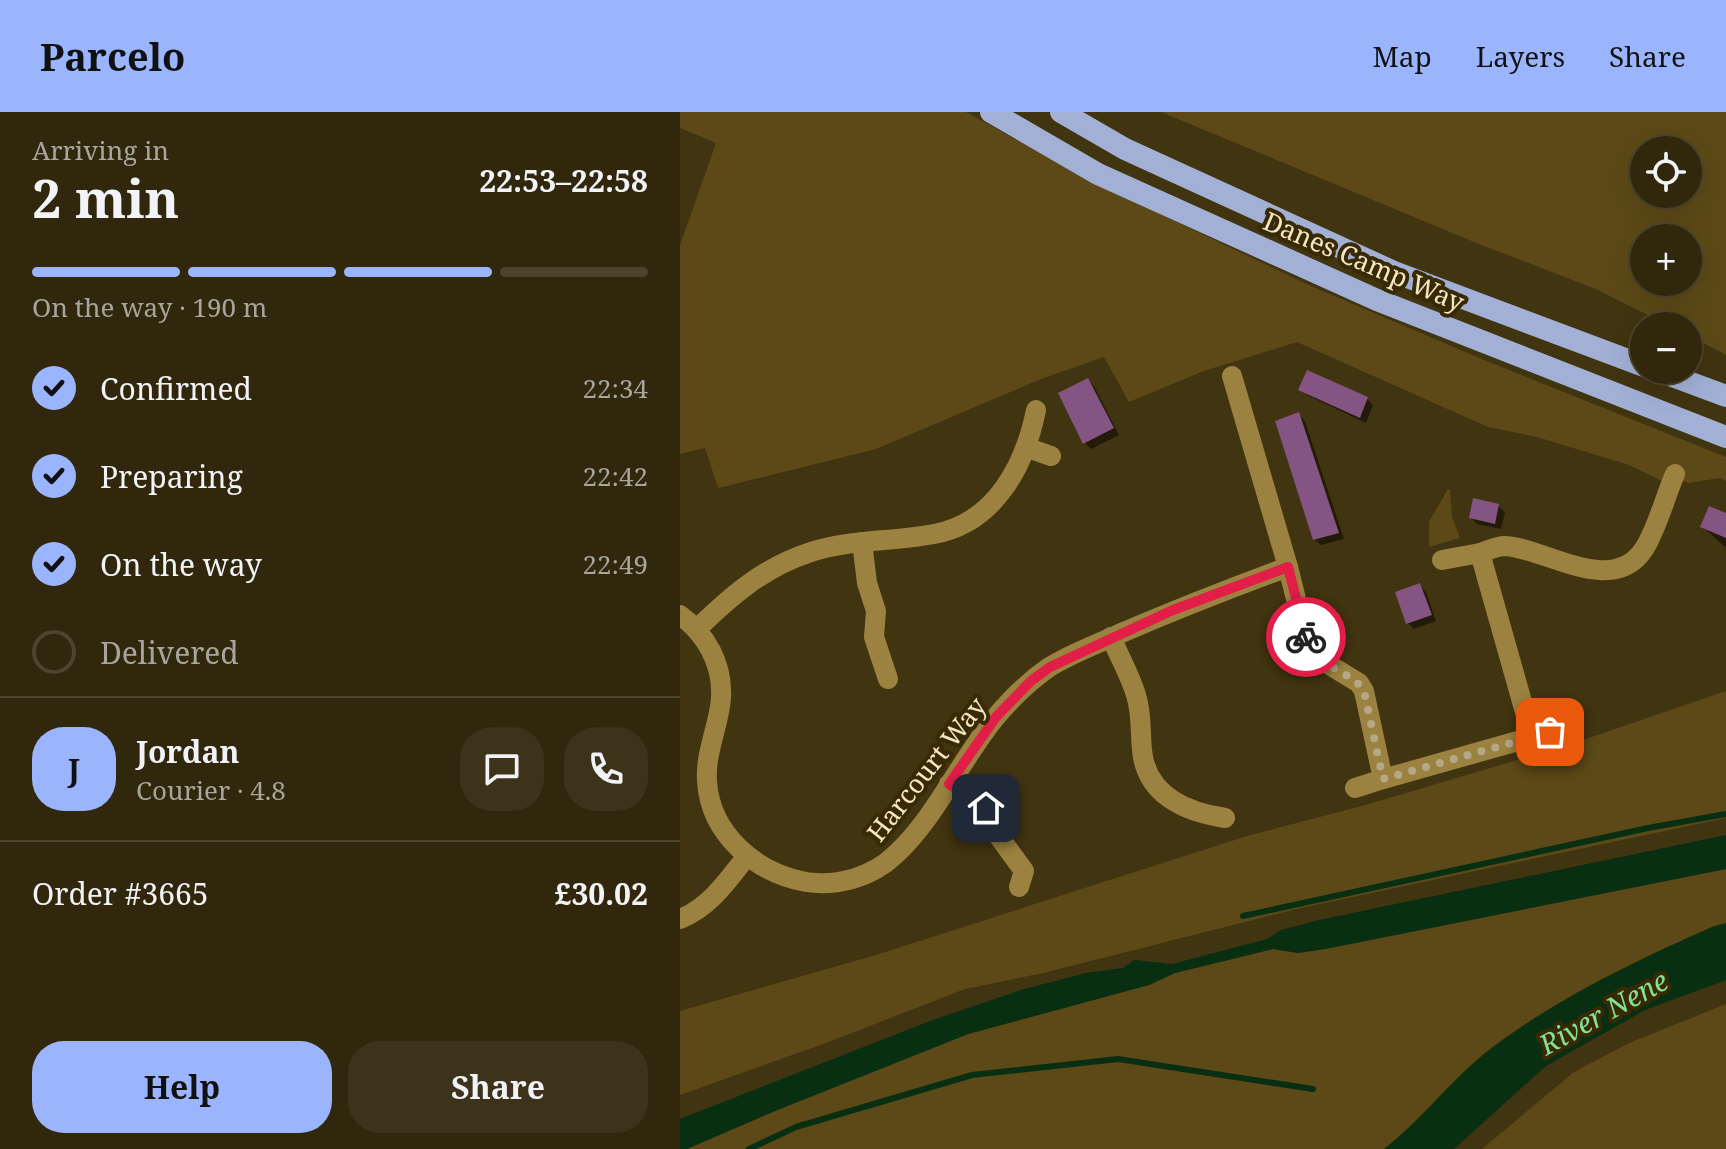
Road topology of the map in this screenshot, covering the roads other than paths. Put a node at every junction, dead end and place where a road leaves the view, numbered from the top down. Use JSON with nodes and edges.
{"nodes":[{"id":1,"x":991,"y":112,"type":"edge"},
{"id":2,"x":1061,"y":112,"type":"edge"},
{"id":3,"x":1630,"y":361,"type":"edge"},
{"id":4,"x":1232,"y":376,"type":"dead end"},
{"id":5,"x":1694,"y":384,"type":"edge"},
{"id":6,"x":1726,"y":396,"type":"edge"},
{"id":7,"x":1036,"y":410,"type":"dead end"},
{"id":8,"x":1726,"y":437,"type":"edge"},
{"id":9,"x":1028,"y":448,"type":"junction"},
{"id":10,"x":1051,"y":456,"type":"dead end"},
{"id":11,"x":1675,"y":474,"type":"dead end"},
{"id":12,"x":862,"y":542,"type":"junction"},
{"id":13,"x":1480,"y":553,"type":"junction"},
{"id":14,"x":1442,"y":560,"type":"dead end"},
{"id":15,"x":1288,"y":567,"type":"junction"},
{"id":16,"x":680,"y":615,"type":"edge"},
{"id":17,"x":698,"y":628,"type":"junction"},
{"id":18,"x":1111,"y":637,"type":"junction"},
{"id":19,"x":888,"y":679,"type":"dead end"},
{"id":20,"x":1383,"y":779,"type":"junction"},
{"id":21,"x":949,"y":784,"type":"junction"},
{"id":22,"x":1355,"y":788,"type":"dead end"},
{"id":23,"x":1225,"y":818,"type":"dead end"},
{"id":24,"x":747,"y":856,"type":"junction"},
{"id":25,"x":1019,"y":887,"type":"dead end"},
{"id":26,"x":680,"y":919,"type":"edge"}],
"edges":[{"from":1,"to":8,"type":"highway","name":"Danes Camp Way"},
{"from":2,"to":3,"type":"highway","name":"Danes Camp Way"},
{"from":4,"to":15,"type":"street"},
{"from":5,"to":6,"type":"highway"},
{"from":7,"to":9,"type":"street"},
{"from":9,"to":10,"type":"street"},
{"from":9,"to":12,"type":"street"},
{"from":11,"to":13,"type":"street"},
{"from":12,"to":17,"type":"street"},
{"from":12,"to":19,"type":"street"},
{"from":13,"to":14,"type":"street"},
{"from":13,"to":20,"type":"street"},
{"from":15,"to":18,"type":"street","name":"Harcourt Way"},
{"from":15,"to":20,"type":"street"},
{"from":16,"to":17,"type":"street","name":"Harcourt Way"},
{"from":17,"to":24,"type":"street","name":"Harcourt Way"},
{"from":18,"to":21,"type":"street","name":"Harcourt Way"},
{"from":18,"to":23,"type":"street"},
{"from":20,"to":22,"type":"street"},
{"from":21,"to":24,"type":"street","name":"Harcourt Way"},
{"from":21,"to":25,"type":"street"},
{"from":24,"to":26,"type":"street"}]}
